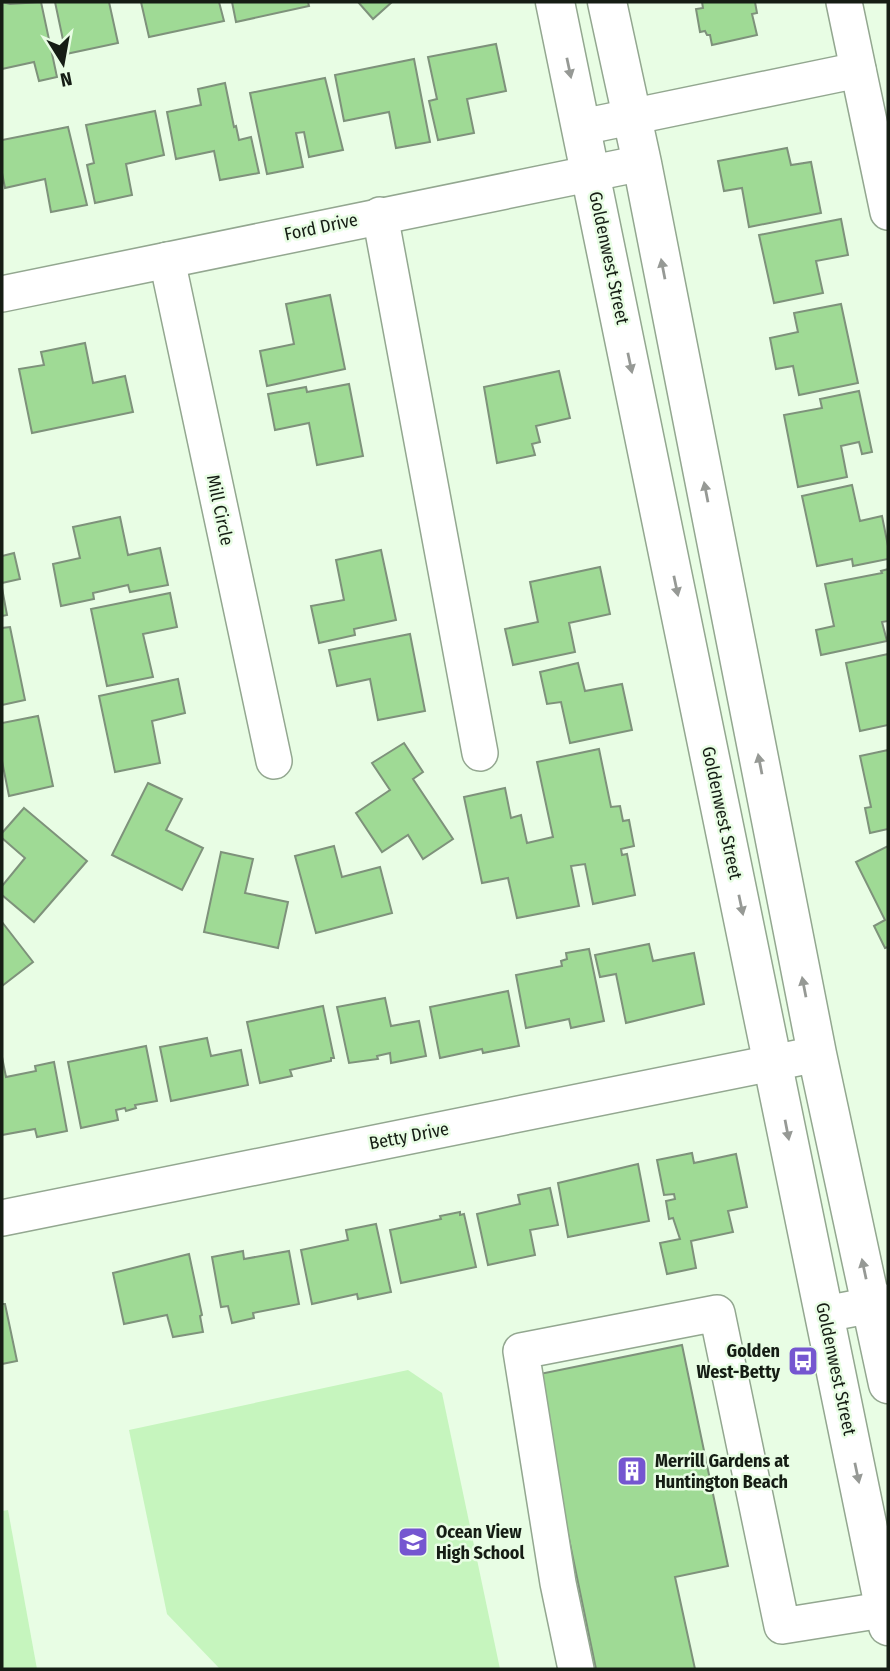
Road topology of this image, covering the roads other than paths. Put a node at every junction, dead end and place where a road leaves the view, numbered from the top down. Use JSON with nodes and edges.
{"nodes":[{"id":1,"x":555,"y":2,"type":"edge"},
{"id":2,"x":607,"y":2,"type":"edge"},
{"id":3,"x":844,"y":2,"type":"edge"},
{"id":4,"x":858,"y":70,"type":"junction"},
{"id":5,"x":632,"y":117,"type":"junction"},
{"id":6,"x":582,"y":127,"type":"junction"},
{"id":7,"x":642,"y":163,"type":"junction"},
{"id":8,"x":591,"y":174,"type":"junction"},
{"id":9,"x":888,"y":212,"type":"edge"},
{"id":10,"x":380,"y":215,"type":"junction"},
{"id":11,"x":167,"y":260,"type":"junction"},
{"id":12,"x":2,"y":294,"type":"edge"},
{"id":13,"x":480,"y":753,"type":"dead end"},
{"id":14,"x":274,"y":761,"type":"dead end"},
{"id":15,"x":817,"y":1054,"type":"junction"},
{"id":16,"x":774,"y":1063,"type":"junction"},
{"id":17,"x":2,"y":1218,"type":"edge"},
{"id":18,"x":880,"y":1304,"type":"edge"},
{"id":19,"x":825,"y":1314,"type":"junction"},
{"id":20,"x":888,"y":1384,"type":"edge"},
{"id":21,"x":887,"y":1614,"type":"edge"},
{"id":22,"x":576,"y":1669,"type":"edge"}],
"edges":[{"from":1,"to":6,"type":"main road","name":"Goldenwest Street","one_way":true},
{"from":2,"to":5,"type":"main road"},
{"from":3,"to":4,"type":"street"},
{"from":4,"to":5,"type":"street"},
{"from":4,"to":9,"type":"street"},
{"from":5,"to":6,"type":"street"},
{"from":5,"to":7,"type":"main road"},
{"from":6,"to":8,"type":"main road","name":"Goldenwest Street"},
{"from":7,"to":8,"type":"street","name":"Ford Drive"},
{"from":15,"to":7,"type":"main road","one_way":true},
{"from":8,"to":10,"type":"street","name":"Ford Drive"},
{"from":8,"to":16,"type":"main road","name":"Goldenwest Street","one_way":true},
{"from":10,"to":11,"type":"street","name":"Ford Drive"},
{"from":10,"to":13,"type":"street"},
{"from":11,"to":12,"type":"street","name":"Ford Drive"},
{"from":11,"to":14,"type":"street","name":"Mill Circle"},
{"from":15,"to":16,"type":"street","name":"Betty Drive"},
{"from":18,"to":15,"type":"main road","one_way":true},
{"from":16,"to":17,"type":"street","name":"Betty Drive"},
{"from":16,"to":19,"type":"main road","name":"Goldenwest Street","one_way":true},
{"from":18,"to":19,"type":"street"},
{"from":18,"to":20,"type":"main road"},
{"from":19,"to":21,"type":"main road","name":"Goldenwest Street","one_way":true},
{"from":21,"to":22,"type":"street"}]}
